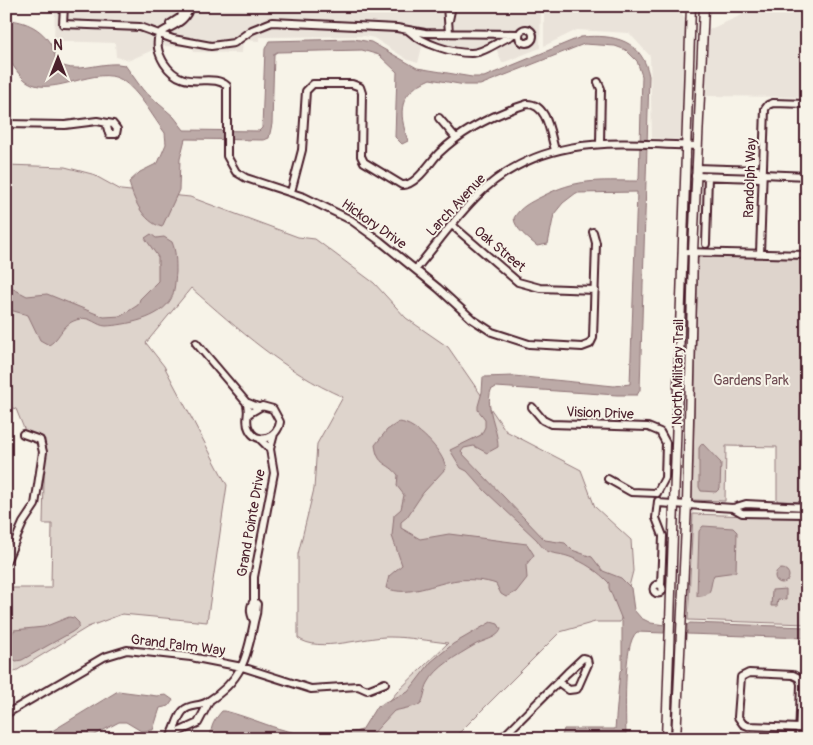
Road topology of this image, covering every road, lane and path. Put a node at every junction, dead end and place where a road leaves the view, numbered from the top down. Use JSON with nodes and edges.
{"nodes":[{"id":1,"x":42,"y":6,"type":"edge"},
{"id":2,"x":48,"y":6,"type":"edge"},
{"id":3,"x":64,"y":6,"type":"edge"},
{"id":4,"x":184,"y":6,"type":"edge"},
{"id":5,"x":190,"y":6,"type":"edge"},
{"id":6,"x":447,"y":6,"type":"edge"},
{"id":7,"x":452,"y":6,"type":"edge"},
{"id":8,"x":691,"y":6,"type":"edge"},
{"id":9,"x":704,"y":6,"type":"edge"},
{"id":10,"x":449,"y":20,"type":"junction"},
{"id":11,"x":166,"y":27,"type":"junction"},
{"id":12,"x":409,"y":30,"type":"junction"},
{"id":13,"x":157,"y":33,"type":"junction"},
{"id":14,"x":449,"y":33,"type":"junction"},
{"id":15,"x":175,"y":39,"type":"junction"},
{"id":16,"x":598,"y":82,"type":"dead end"},
{"id":17,"x":807,"y":104,"type":"edge"},
{"id":18,"x":439,"y":118,"type":"dead end"},
{"id":19,"x":106,"y":123,"type":"dead end"},
{"id":20,"x":6,"y":124,"type":"edge"},
{"id":21,"x":456,"y":138,"type":"junction"},
{"id":22,"x":600,"y":143,"type":"junction"},
{"id":23,"x":687,"y":146,"type":"junction"},
{"id":24,"x":696,"y":146,"type":"junction"},
{"id":25,"x":554,"y":150,"type":"junction"},
{"id":26,"x":696,"y":172,"type":"junction"},
{"id":27,"x":763,"y":174,"type":"junction"},
{"id":28,"x":708,"y":176,"type":"junction"},
{"id":29,"x":807,"y":176,"type":"edge"},
{"id":30,"x":290,"y":192,"type":"junction"},
{"id":31,"x":452,"y":225,"type":"junction"},
{"id":32,"x":593,"y":232,"type":"dead end"},
{"id":33,"x":706,"y":244,"type":"dead end"},
{"id":34,"x":683,"y":252,"type":"junction"},
{"id":35,"x":693,"y":252,"type":"junction"},
{"id":36,"x":760,"y":253,"type":"junction"},
{"id":37,"x":807,"y":255,"type":"edge"},
{"id":38,"x":416,"y":269,"type":"junction"},
{"id":39,"x":595,"y":290,"type":"junction"},
{"id":40,"x":196,"y":343,"type":"dead end"},
{"id":41,"x":246,"y":402,"type":"junction"},
{"id":42,"x":258,"y":407,"type":"junction"},
{"id":43,"x":532,"y":407,"type":"dead end"},
{"id":44,"x":250,"y":413,"type":"junction"},
{"id":45,"x":23,"y":434,"type":"dead end"},
{"id":46,"x":274,"y":434,"type":"junction"},
{"id":47,"x":259,"y":438,"type":"junction"},
{"id":48,"x":270,"y":449,"type":"junction"},
{"id":49,"x":608,"y":479,"type":"dead end"},
{"id":50,"x":657,"y":494,"type":"junction"},
{"id":51,"x":658,"y":503,"type":"junction"},
{"id":52,"x":675,"y":504,"type":"junction"},
{"id":53,"x":687,"y":504,"type":"junction"},
{"id":54,"x":807,"y":507,"type":"edge"},
{"id":55,"x":732,"y":508,"type":"junction"},
{"id":56,"x":807,"y":514,"type":"edge"},
{"id":57,"x":6,"y":562,"type":"edge"},
{"id":58,"x":661,"y":585,"type":"dead end"},
{"id":59,"x":242,"y":667,"type":"junction"},
{"id":60,"x":558,"y":682,"type":"junction"},
{"id":61,"x":384,"y":683,"type":"dead end"},
{"id":62,"x":212,"y":699,"type":"junction"},
{"id":63,"x":6,"y":714,"type":"edge"},
{"id":64,"x":799,"y":728,"type":"junction"},
{"id":65,"x":807,"y":728,"type":"edge"},
{"id":66,"x":171,"y":737,"type":"edge"},
{"id":67,"x":501,"y":739,"type":"edge"},
{"id":68,"x":666,"y":739,"type":"edge"},
{"id":69,"x":676,"y":739,"type":"edge"},
{"id":70,"x":799,"y":739,"type":"edge"}],
"edges":[{"from":1,"to":2,"type":"street"},
{"from":3,"to":13,"type":"street"},
{"from":4,"to":11,"type":"street"},
{"from":5,"to":11,"type":"street"},
{"from":6,"to":10,"type":"street"},
{"from":7,"to":10,"type":"street"},
{"from":8,"to":23,"type":"main road","name":"North Military Trail"},
{"from":9,"to":24,"type":"main road","name":"North Military Trail"},
{"from":10,"to":14,"type":"street"},
{"from":11,"to":13,"type":"street"},
{"from":11,"to":15,"type":"street"},
{"from":12,"to":14,"type":"street"},
{"from":12,"to":14,"type":"street"},
{"from":12,"to":15,"type":"street"},
{"from":13,"to":15,"type":"street"},
{"from":13,"to":30,"type":"street","name":"Hickory Drive"},
{"from":16,"to":22,"type":"street"},
{"from":17,"to":27,"type":"street","name":"Randolph Way"},
{"from":18,"to":21,"type":"street"},
{"from":19,"to":20,"type":"street"},
{"from":21,"to":25,"type":"street"},
{"from":21,"to":30,"type":"street"},
{"from":22,"to":23,"type":"street","name":"Larch Avenue"},
{"from":22,"to":25,"type":"street","name":"Larch Avenue"},
{"from":23,"to":24,"type":"street","name":"Larch Avenue"},
{"from":23,"to":34,"type":"main road","name":"North Military Trail"},
{"from":24,"to":26,"type":"main road","name":"North Military Trail"},
{"from":25,"to":31,"type":"street","name":"Larch Avenue"},
{"from":26,"to":27,"type":"street"},
{"from":26,"to":28,"type":"street"},
{"from":26,"to":35,"type":"main road","name":"North Military Trail"},
{"from":27,"to":28,"type":"street"},
{"from":27,"to":29,"type":"street"},
{"from":27,"to":36,"type":"street","name":"Randolph Way"},
{"from":28,"to":33,"type":"street"},
{"from":30,"to":38,"type":"street","name":"Hickory Drive"},
{"from":31,"to":38,"type":"street","name":"Larch Avenue"},
{"from":31,"to":39,"type":"street","name":"Oak Street"},
{"from":32,"to":39,"type":"street"},
{"from":34,"to":35,"type":"street"},
{"from":34,"to":52,"type":"main road","name":"North Military Trail"},
{"from":35,"to":36,"type":"street"},
{"from":35,"to":53,"type":"main road","name":"North Military Trail"},
{"from":36,"to":37,"type":"street"},
{"from":38,"to":39,"type":"street","name":"Hickory Drive"},
{"from":40,"to":41,"type":"street","name":"Grand Pointe Drive"},
{"from":41,"to":42,"type":"street","name":"Grand Pointe Drive"},
{"from":41,"to":44,"type":"street","name":"Grand Pointe Drive"},
{"from":42,"to":44,"type":"street"},
{"from":42,"to":46,"type":"street","name":"Grand Pointe Drive"},
{"from":43,"to":50,"type":"street","name":"Vision Drive"},
{"from":44,"to":47,"type":"street","name":"Grand Pointe Drive"},
{"from":45,"to":57,"type":"street"},
{"from":46,"to":47,"type":"street"},
{"from":46,"to":48,"type":"street","name":"Grand Pointe Drive"},
{"from":47,"to":48,"type":"street","name":"Grand Pointe Drive"},
{"from":48,"to":59,"type":"street","name":"Grand Pointe Drive"},
{"from":49,"to":50,"type":"street"},
{"from":50,"to":51,"type":"street"},
{"from":51,"to":52,"type":"street"},
{"from":51,"to":58,"type":"street"},
{"from":52,"to":53,"type":"street"},
{"from":52,"to":68,"type":"main road","name":"North Military Trail"},
{"from":53,"to":55,"type":"street"},
{"from":53,"to":69,"type":"main road","name":"North Military Trail"},
{"from":54,"to":55,"type":"street"},
{"from":55,"to":56,"type":"street"},
{"from":59,"to":61,"type":"street","name":"Grand Palm Way"},
{"from":59,"to":62,"type":"street","name":"Grand Pointe Drive"},
{"from":59,"to":63,"type":"street","name":"Grand Palm Way"},
{"from":60,"to":60,"type":"street"},
{"from":60,"to":67,"type":"street"},
{"from":62,"to":66,"type":"street"},
{"from":62,"to":66,"type":"street"},
{"from":64,"to":64,"type":"street"},
{"from":64,"to":65,"type":"street"},
{"from":64,"to":70,"type":"street"}]}
